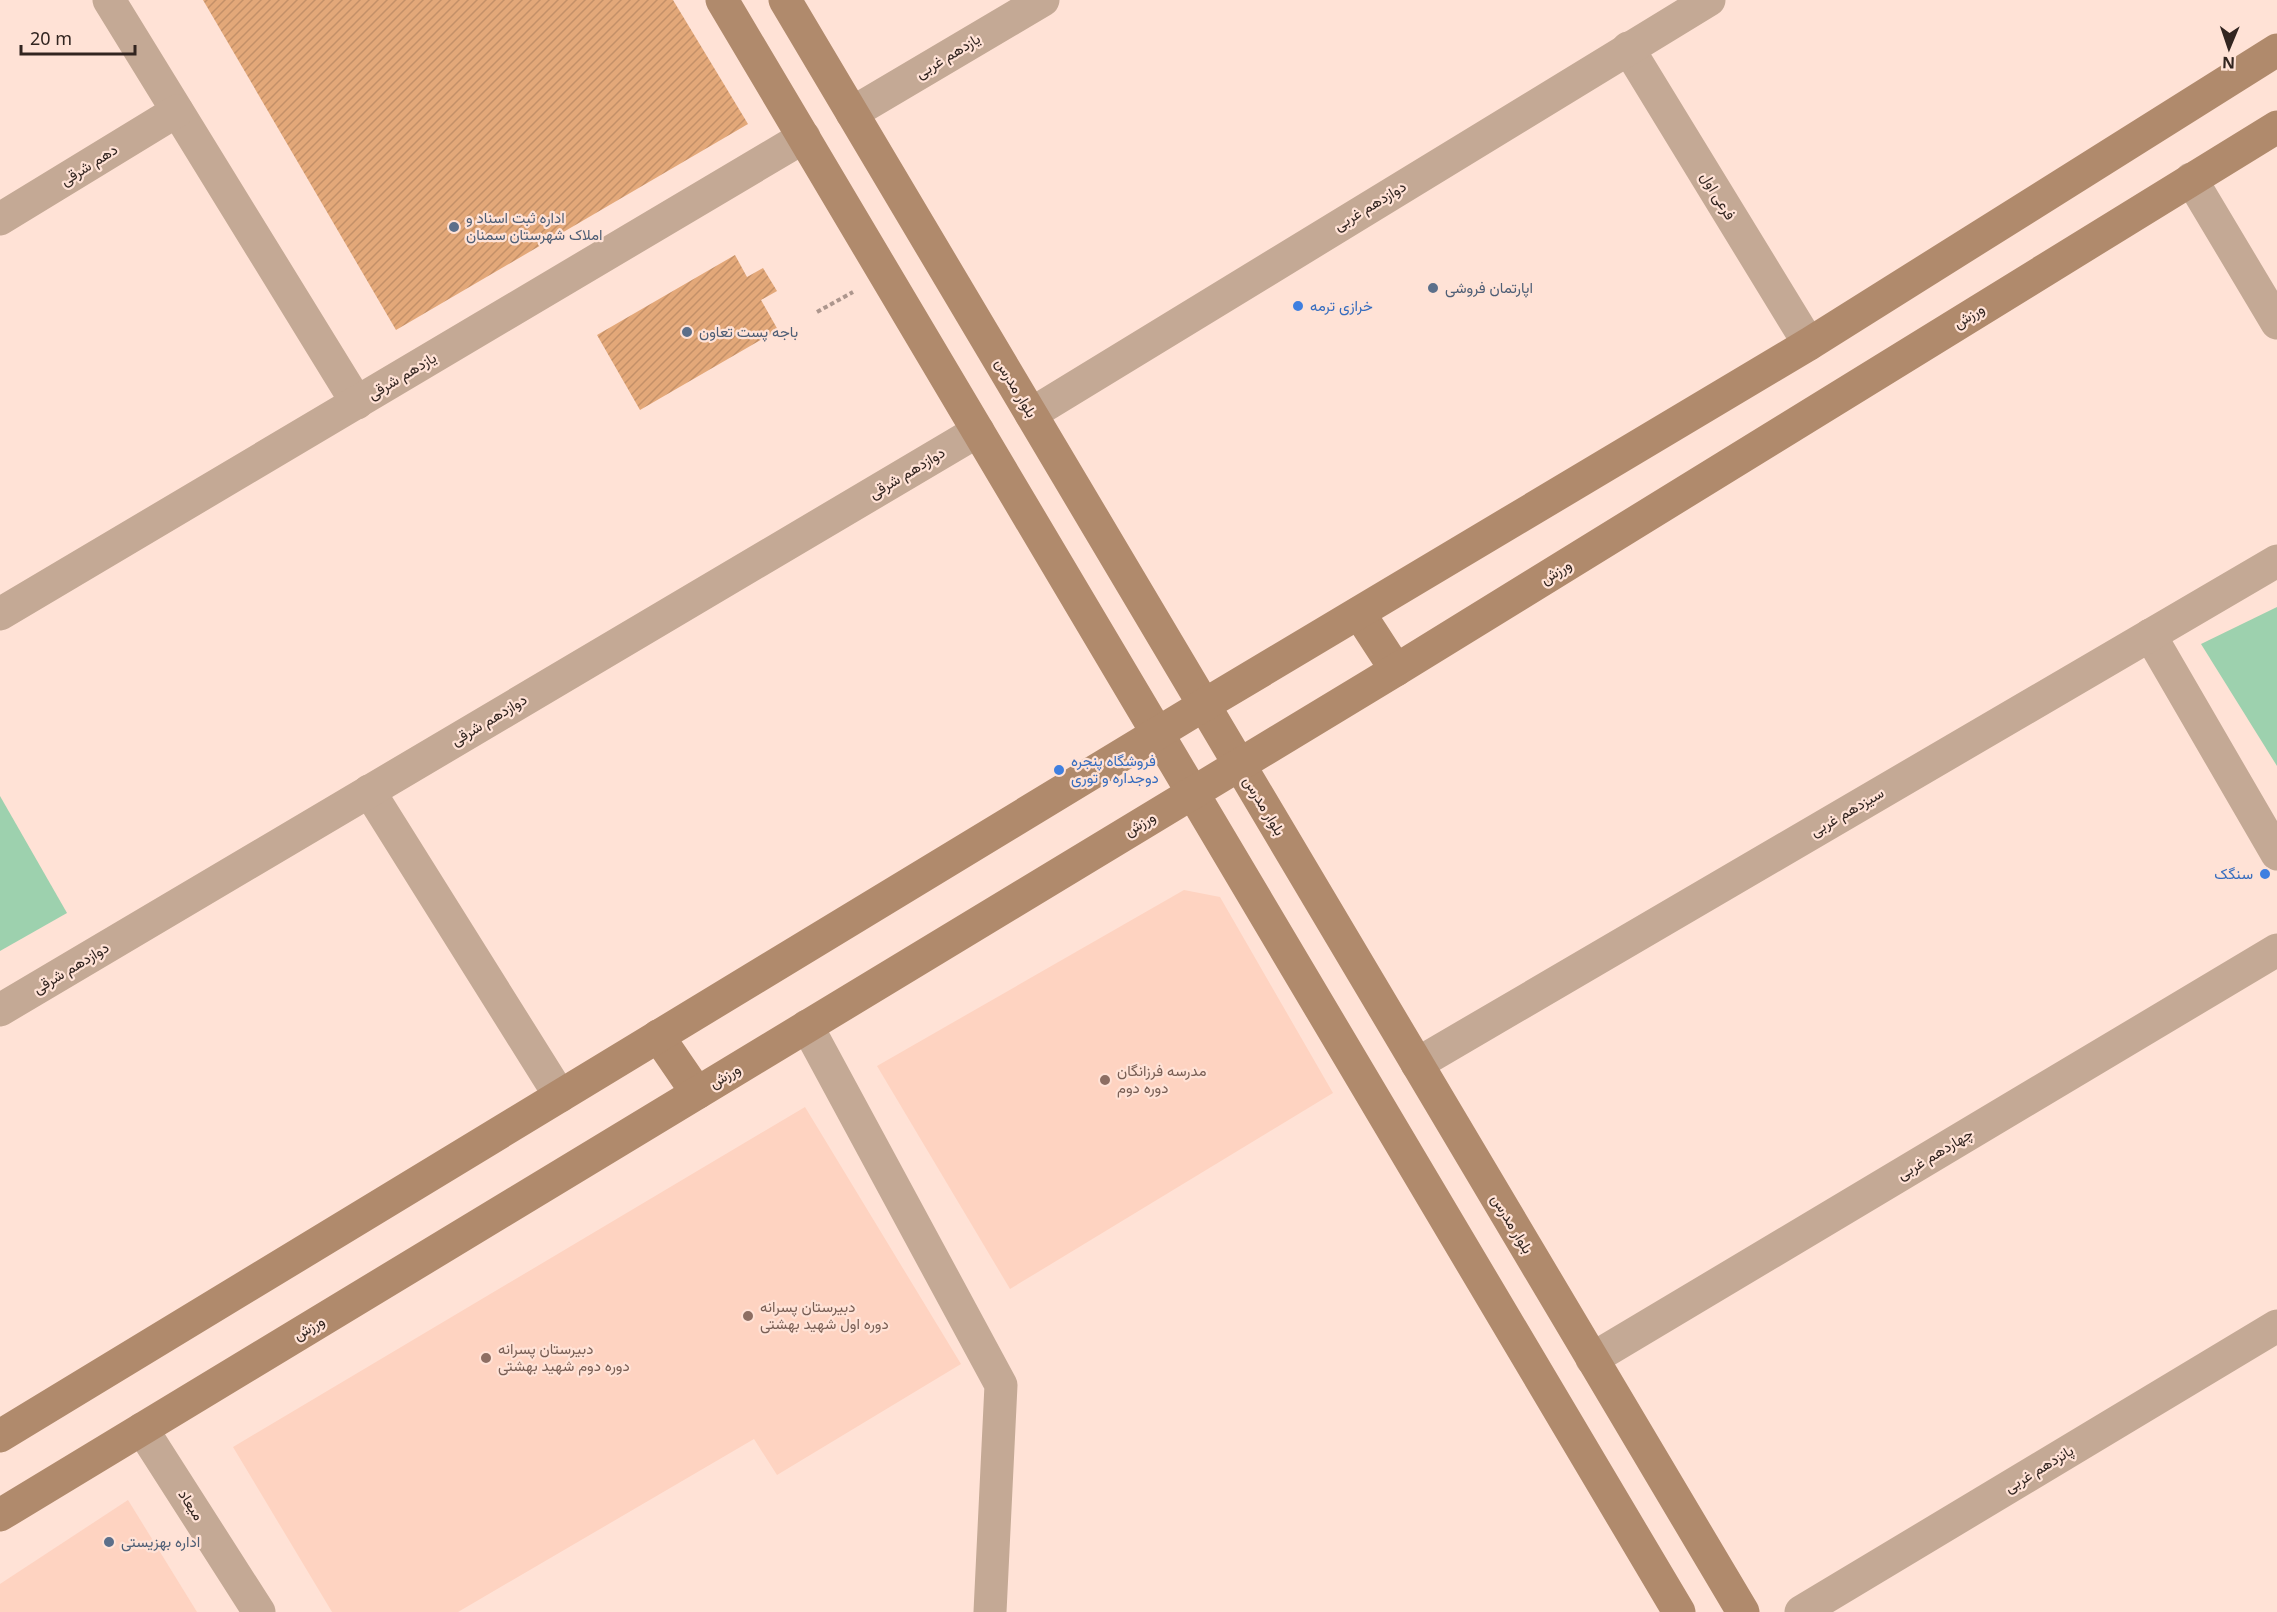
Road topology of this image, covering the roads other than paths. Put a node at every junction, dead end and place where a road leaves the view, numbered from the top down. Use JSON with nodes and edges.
{"nodes":[{"id":1,"x":109,"y":0,"type":"edge"},
{"id":2,"x":722,"y":0,"type":"edge"},
{"id":3,"x":785,"y":0,"type":"edge"},
{"id":4,"x":1043,"y":0,"type":"edge"},
{"id":5,"x":1709,"y":0,"type":"edge"},
{"id":6,"x":1628,"y":48,"type":"junction"},
{"id":7,"x":2277,"y":50,"type":"edge"},
{"id":8,"x":177,"y":111,"type":"junction"},
{"id":9,"x":852,"y":113,"type":"junction"},
{"id":10,"x":2277,"y":127,"type":"edge"},
{"id":11,"x":804,"y":137,"type":"junction"},
{"id":12,"x":2191,"y":179,"type":"junction"},
{"id":13,"x":0,"y":219,"type":"edge"},
{"id":14,"x":2277,"y":323,"type":"edge"},
{"id":15,"x":1809,"y":344,"type":"junction"},
{"id":16,"x":357,"y":403,"type":"junction"},
{"id":17,"x":1031,"y":414,"type":"junction"},
{"id":18,"x":978,"y":431,"type":"junction"},
{"id":19,"x":2277,"y":561,"type":"edge"},
{"id":20,"x":1359,"y":613,"type":"junction"},
{"id":21,"x":0,"y":614,"type":"edge"},
{"id":22,"x":2150,"y":635,"type":"junction"},
{"id":23,"x":1396,"y":670,"type":"junction"},
{"id":24,"x":1204,"y":705,"type":"junction"},
{"id":25,"x":1158,"y":733,"type":"junction"},
{"id":26,"x":1239,"y":764,"type":"junction"},
{"id":27,"x":369,"y":791,"type":"junction"},
{"id":28,"x":1193,"y":792,"type":"junction"},
{"id":29,"x":2277,"y":854,"type":"edge"},
{"id":30,"x":2277,"y":950,"type":"edge"},
{"id":31,"x":0,"y":1010,"type":"edge"},
{"id":32,"x":807,"y":1026,"type":"junction"},
{"id":33,"x":658,"y":1036,"type":"junction"},
{"id":34,"x":1417,"y":1064,"type":"junction"},
{"id":35,"x":697,"y":1093,"type":"junction"},
{"id":36,"x":560,"y":1096,"type":"junction"},
{"id":37,"x":2277,"y":1326,"type":"edge"},
{"id":38,"x":1592,"y":1359,"type":"junction"},
{"id":39,"x":142,"y":1429,"type":"junction"},
{"id":40,"x":0,"y":1436,"type":"edge"},
{"id":41,"x":0,"y":1515,"type":"edge"},
{"id":42,"x":259,"y":1612,"type":"edge"},
{"id":43,"x":990,"y":1612,"type":"edge"},
{"id":44,"x":1679,"y":1612,"type":"edge"},
{"id":45,"x":1743,"y":1612,"type":"edge"},
{"id":46,"x":1802,"y":1612,"type":"edge"}],
"edges":[{"from":1,"to":8,"type":"street"},
{"from":2,"to":11,"type":"main road"},
{"from":3,"to":9,"type":"main road","name":"بلوار مدرس"},
{"from":4,"to":9,"type":"street","name":"یازدهم غربی"},
{"from":5,"to":6,"type":"street","name":"دوازدهم غربی"},
{"from":6,"to":15,"type":"street","name":"فرعی اول"},
{"from":6,"to":17,"type":"street","name":"دوازدهم غربی"},
{"from":7,"to":15,"type":"main road"},
{"from":8,"to":13,"type":"street","name":"دهم شرقی"},
{"from":8,"to":16,"type":"street"},
{"from":9,"to":17,"type":"main road","name":"بلوار مدرس"},
{"from":10,"to":12,"type":"main road","name":"ورزش"},
{"from":11,"to":16,"type":"street","name":"یازدهم شرقی"},
{"from":11,"to":18,"type":"main road"},
{"from":12,"to":14,"type":"street"},
{"from":12,"to":23,"type":"main road","name":"ورزش"},
{"from":15,"to":20,"type":"main road"},
{"from":16,"to":21,"type":"street","name":"یازدهم شرقی"},
{"from":17,"to":24,"type":"main road","name":"بلوار مدرس"},
{"from":18,"to":25,"type":"main road"},
{"from":18,"to":27,"type":"street","name":"دوازدهم شرقی"},
{"from":19,"to":22,"type":"street","name":"سیزدهم غربی"},
{"from":20,"to":23,"type":"main road"},
{"from":20,"to":24,"type":"main road"},
{"from":22,"to":29,"type":"street"},
{"from":22,"to":34,"type":"street","name":"سیزدهم غربی"},
{"from":23,"to":26,"type":"main road","name":"ورزش"},
{"from":24,"to":25,"type":"main road"},
{"from":24,"to":26,"type":"main road","name":"بلوار مدرس"},
{"from":25,"to":28,"type":"main road"},
{"from":25,"to":33,"type":"main road"},
{"from":26,"to":28,"type":"main road","name":"ورزش"},
{"from":26,"to":34,"type":"main road","name":"بلوار مدرس"},
{"from":27,"to":31,"type":"street","name":"دوازدهم شرقی"},
{"from":27,"to":36,"type":"street"},
{"from":28,"to":32,"type":"main road","name":"ورزش"},
{"from":28,"to":44,"type":"main road"},
{"from":30,"to":38,"type":"street","name":"چهاردهم غربی"},
{"from":32,"to":35,"type":"main road","name":"ورزش"},
{"from":32,"to":43,"type":"street"},
{"from":33,"to":35,"type":"main road"},
{"from":33,"to":36,"type":"main road"},
{"from":34,"to":38,"type":"main road","name":"بلوار مدرس"},
{"from":35,"to":39,"type":"main road","name":"ورزش"},
{"from":36,"to":40,"type":"main road"},
{"from":37,"to":46,"type":"street","name":"پانزدهم غربی"},
{"from":38,"to":45,"type":"main road","name":"بلوار مدرس"},
{"from":39,"to":41,"type":"main road","name":"ورزش"},
{"from":39,"to":42,"type":"street","name":"میعاد"}]}
